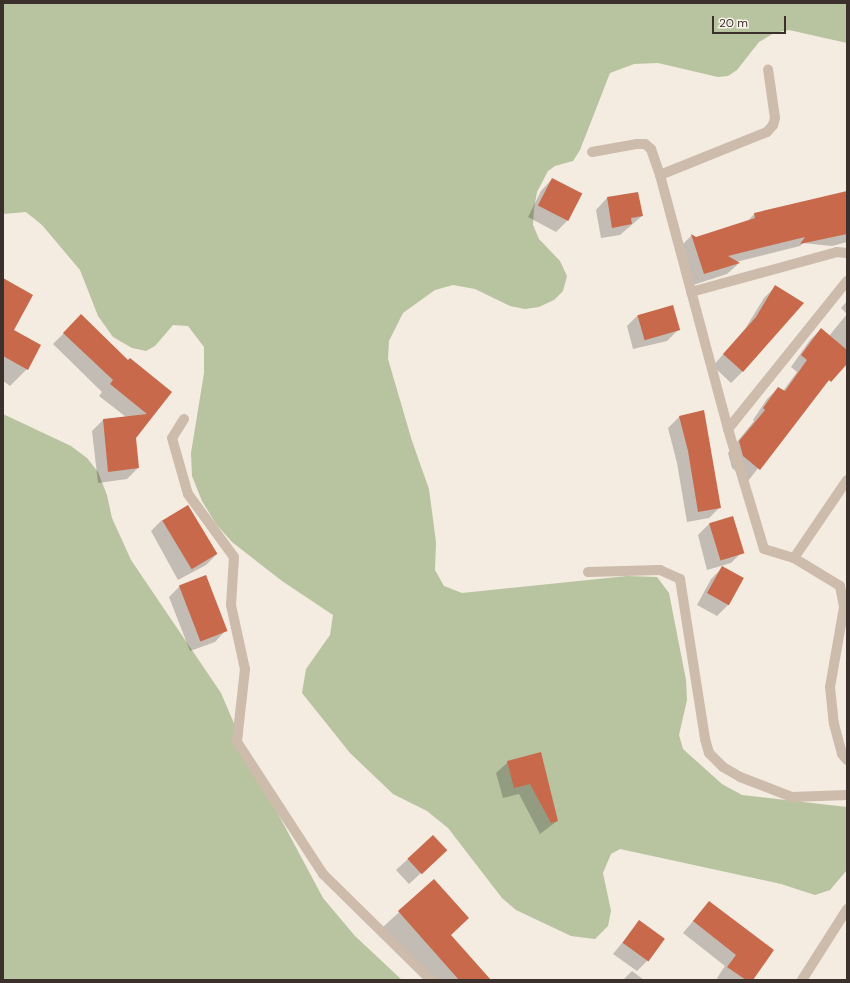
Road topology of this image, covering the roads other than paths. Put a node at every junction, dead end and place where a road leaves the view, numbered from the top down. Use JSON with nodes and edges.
{"nodes":[{"id":1,"x":768,"y":69,"type":"dead end"},
{"id":2,"x":592,"y":152,"type":"dead end"},
{"id":3,"x":660,"y":175,"type":"junction"},
{"id":4,"x":847,"y":253,"type":"edge"},
{"id":5,"x":847,"y":281,"type":"edge"},
{"id":6,"x":691,"y":292,"type":"junction"},
{"id":7,"x":184,"y":419,"type":"dead end"},
{"id":8,"x":728,"y":430,"type":"junction"},
{"id":9,"x":847,"y":480,"type":"edge"},
{"id":10,"x":794,"y":558,"type":"junction"},
{"id":11,"x":588,"y":572,"type":"dead end"},
{"id":12,"x":847,"y":760,"type":"edge"},
{"id":13,"x":847,"y":795,"type":"edge"},
{"id":14,"x":847,"y":909,"type":"edge"},
{"id":15,"x":432,"y":980,"type":"edge"},
{"id":16,"x":802,"y":980,"type":"edge"}],
"edges":[{"from":1,"to":3,"type":"street"},
{"from":2,"to":3,"type":"street"},
{"from":3,"to":6,"type":"street"},
{"from":4,"to":6,"type":"street"},
{"from":5,"to":8,"type":"street"},
{"from":6,"to":8,"type":"street"},
{"from":7,"to":15,"type":"street"},
{"from":8,"to":10,"type":"street"},
{"from":9,"to":10,"type":"street"},
{"from":10,"to":12,"type":"street"},
{"from":11,"to":13,"type":"street"},
{"from":14,"to":16,"type":"street"}]}
